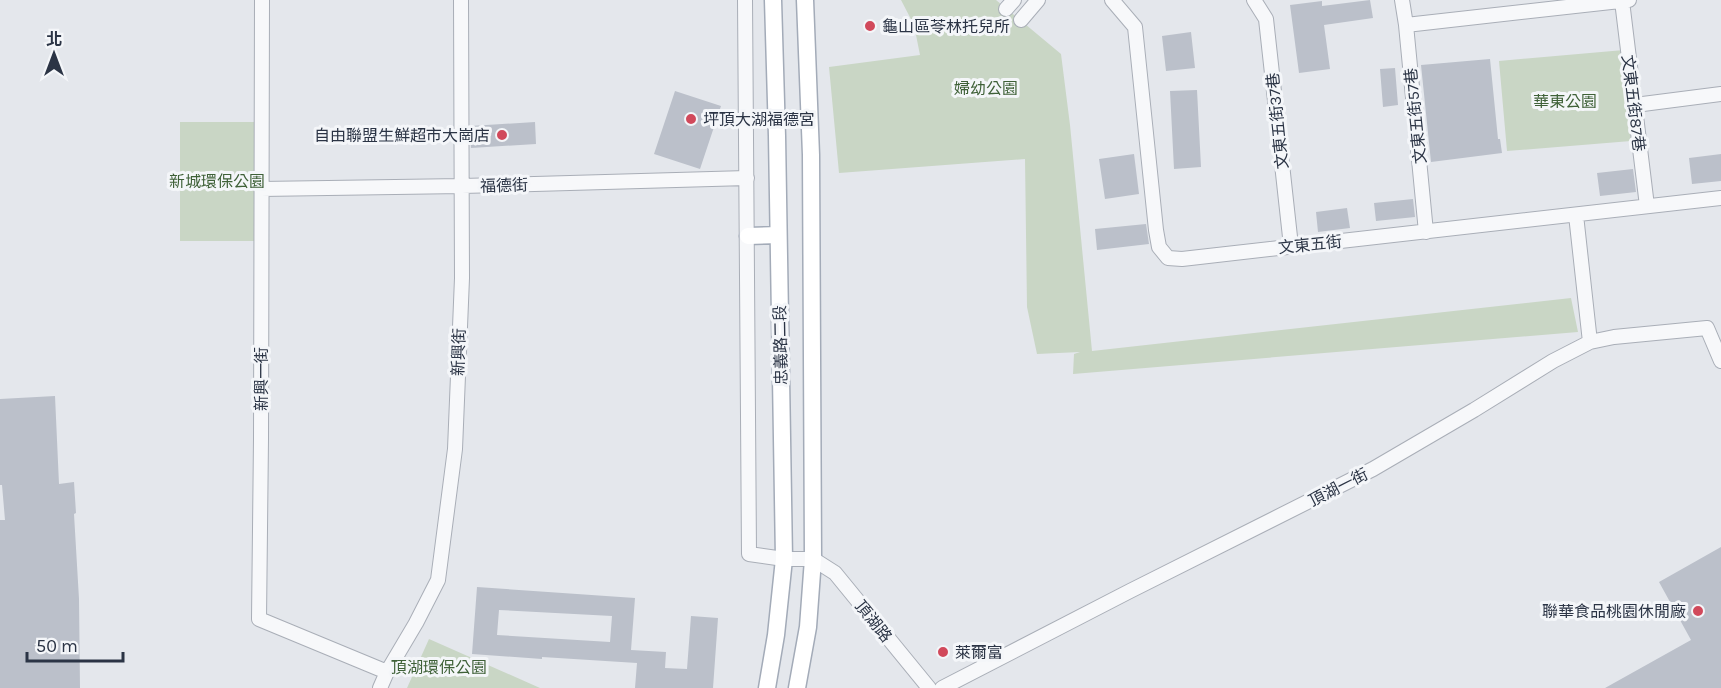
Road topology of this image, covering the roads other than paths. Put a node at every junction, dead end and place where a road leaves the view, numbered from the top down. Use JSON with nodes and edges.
{"nodes":[{"id":1,"x":262,"y":0,"type":"edge"},
{"id":2,"x":461,"y":0,"type":"edge"},
{"id":3,"x":745,"y":0,"type":"edge"},
{"id":4,"x":773,"y":0,"type":"edge"},
{"id":5,"x":806,"y":0,"type":"edge"},
{"id":6,"x":1038,"y":0,"type":"edge"},
{"id":7,"x":1112,"y":0,"type":"edge"},
{"id":8,"x":1254,"y":0,"type":"edge"},
{"id":9,"x":1402,"y":0,"type":"edge"},
{"id":10,"x":1625,"y":0,"type":"edge"},
{"id":11,"x":1021,"y":20,"type":"dead end"},
{"id":12,"x":1406,"y":25,"type":"junction"},
{"id":13,"x":1721,"y":94,"type":"edge"},
{"id":14,"x":1635,"y":105,"type":"junction"},
{"id":15,"x":747,"y":178,"type":"junction"},
{"id":16,"x":462,"y":186,"type":"junction"},
{"id":17,"x":261,"y":189,"type":"junction"},
{"id":18,"x":1721,"y":198,"type":"edge"},
{"id":19,"x":1647,"y":206,"type":"junction"},
{"id":20,"x":1576,"y":214,"type":"junction"},
{"id":21,"x":1426,"y":232,"type":"junction"},
{"id":22,"x":778,"y":235,"type":"junction"},
{"id":23,"x":748,"y":236,"type":"junction"},
{"id":24,"x":1290,"y":246,"type":"junction"},
{"id":25,"x":1590,"y":342,"type":"junction"},
{"id":26,"x":1721,"y":361,"type":"edge"},
{"id":27,"x":784,"y":559,"type":"junction"},
{"id":28,"x":813,"y":559,"type":"junction"},
{"id":29,"x":387,"y":672,"type":"junction"},
{"id":30,"x":380,"y":688,"type":"edge"},
{"id":31,"x":767,"y":688,"type":"edge"},
{"id":32,"x":797,"y":688,"type":"edge"},
{"id":33,"x":929,"y":688,"type":"edge"},
{"id":34,"x":942,"y":688,"type":"edge"}],
"edges":[{"from":1,"to":17,"type":"street","name":"新興一街"},
{"from":2,"to":16,"type":"street","name":"新興街"},
{"from":3,"to":15,"type":"street"},
{"from":4,"to":22,"type":"main road","name":"忠義路二段"},
{"from":5,"to":28,"type":"main road","name":"忠義路二段"},
{"from":6,"to":11,"type":"street"},
{"from":7,"to":24,"type":"street","name":"文東五街"},
{"from":8,"to":24,"type":"street","name":"文東五街37巷"},
{"from":9,"to":12,"type":"street","name":"文東五街57巷"},
{"from":10,"to":12,"type":"street"},
{"from":10,"to":14,"type":"street","name":"文東五街87巷"},
{"from":12,"to":21,"type":"street","name":"文東五街57巷"},
{"from":13,"to":14,"type":"street"},
{"from":14,"to":19,"type":"street","name":"文東五街87巷"},
{"from":15,"to":16,"type":"street","name":"福德街"},
{"from":15,"to":23,"type":"street"},
{"from":16,"to":17,"type":"street","name":"福德街"},
{"from":16,"to":29,"type":"street","name":"新興街"},
{"from":17,"to":29,"type":"street","name":"新興一街"},
{"from":18,"to":19,"type":"street","name":"文東五街"},
{"from":19,"to":20,"type":"street","name":"文東五街"},
{"from":20,"to":21,"type":"street","name":"文東五街"},
{"from":20,"to":25,"type":"street"},
{"from":21,"to":24,"type":"street","name":"文東五街"},
{"from":22,"to":23,"type":"main road"},
{"from":22,"to":27,"type":"main road","name":"忠義路二段"},
{"from":23,"to":27,"type":"street"},
{"from":25,"to":26,"type":"street","name":"頂湖一街"},
{"from":25,"to":34,"type":"street","name":"頂湖一街"},
{"from":27,"to":28,"type":"street"},
{"from":27,"to":31,"type":"main road","name":"忠義路二段"},
{"from":28,"to":32,"type":"main road","name":"忠義路二段"},
{"from":28,"to":33,"type":"street","name":"頂湖路"},
{"from":29,"to":30,"type":"street","name":"新興街"}]}
